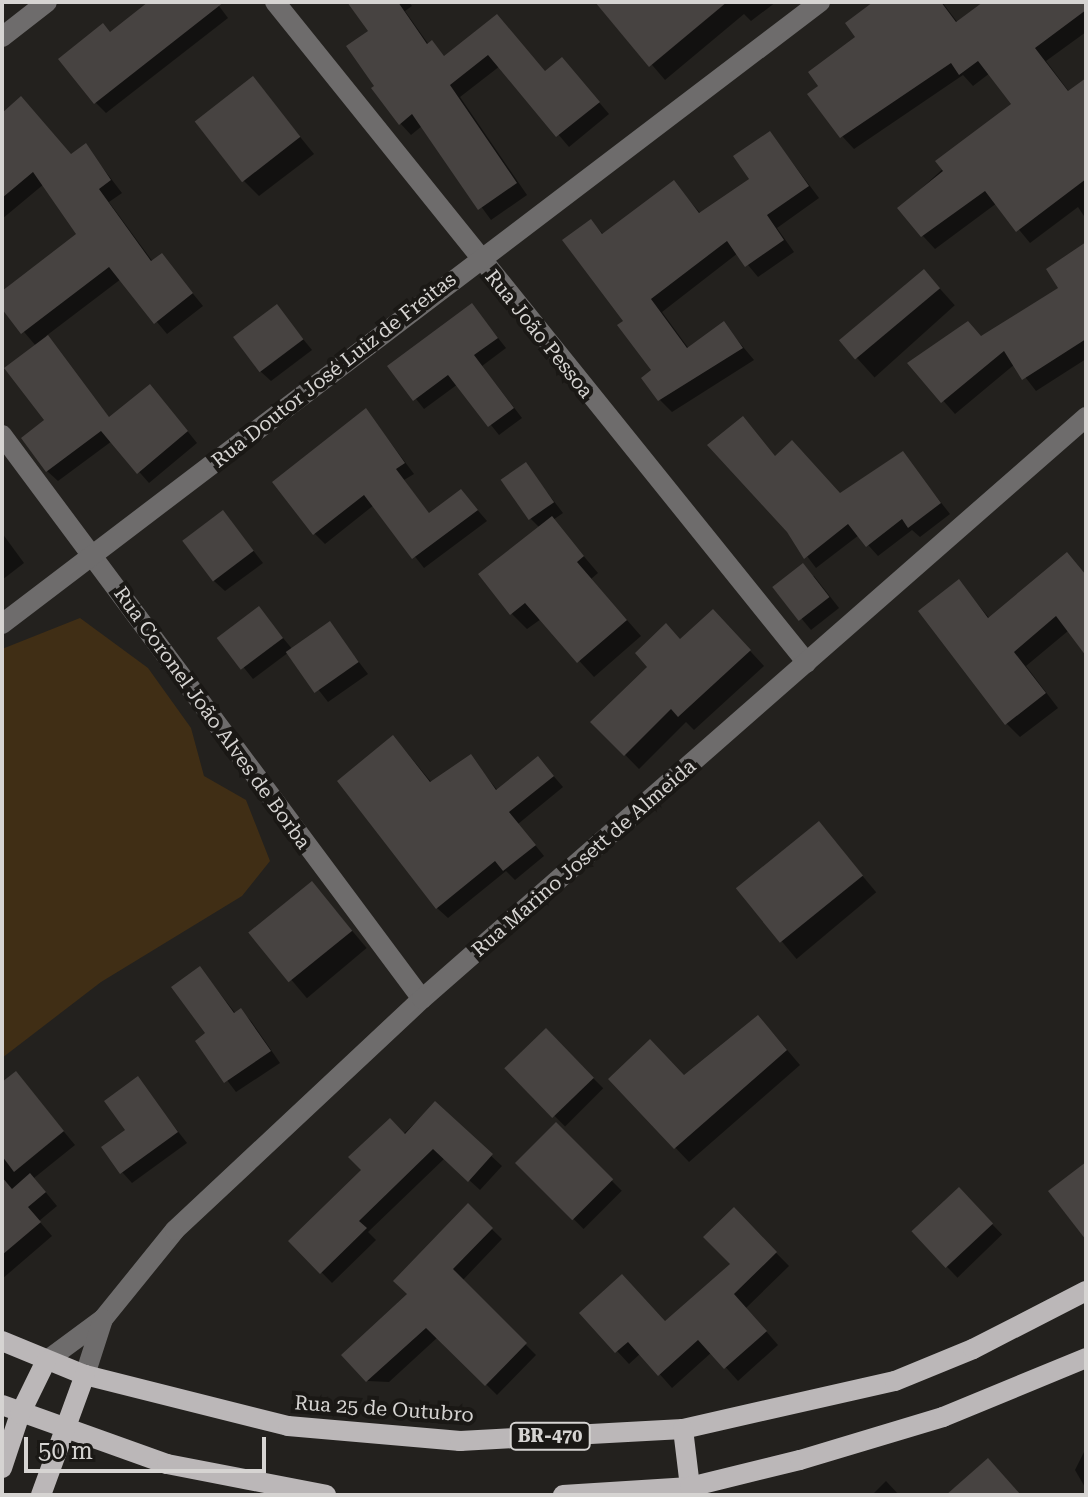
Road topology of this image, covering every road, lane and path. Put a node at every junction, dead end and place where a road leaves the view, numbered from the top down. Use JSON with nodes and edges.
{"nodes":[{"id":1,"x":47,"y":2,"type":"edge"},
{"id":2,"x":275,"y":2,"type":"edge"},
{"id":3,"x":820,"y":2,"type":"edge"},
{"id":4,"x":2,"y":37,"type":"edge"},
{"id":5,"x":477,"y":259,"type":"junction"},
{"id":6,"x":1086,"y":417,"type":"edge"},
{"id":7,"x":2,"y":435,"type":"edge"},
{"id":8,"x":92,"y":555,"type":"junction"},
{"id":9,"x":2,"y":624,"type":"edge"},
{"id":10,"x":807,"y":663,"type":"junction"},
{"id":11,"x":422,"y":999,"type":"junction"},
{"id":12,"x":1082,"y":1299,"type":"edge"},
{"id":13,"x":103,"y":1319,"type":"junction"},
{"id":14,"x":2,"y":1341,"type":"edge"},
{"id":15,"x":1086,"y":1358,"type":"edge"},
{"id":16,"x":46,"y":1361,"type":"junction"},
{"id":17,"x":85,"y":1375,"type":"junction"},
{"id":18,"x":11,"y":1409,"type":"edge"},
{"id":19,"x":64,"y":1428,"type":"junction"},
{"id":20,"x":683,"y":1429,"type":"junction"},
{"id":21,"x":2,"y":1468,"type":"edge"},
{"id":22,"x":690,"y":1487,"type":"junction"},
{"id":23,"x":41,"y":1495,"type":"edge"},
{"id":24,"x":326,"y":1495,"type":"edge"},
{"id":25,"x":563,"y":1495,"type":"edge"}],
"edges":[{"from":1,"to":4,"type":"street"},
{"from":2,"to":5,"type":"street","name":"Rua João Pessoa"},
{"from":3,"to":5,"type":"street","name":"Rua Doutor José Luiz de Freitas"},
{"from":5,"to":8,"type":"street","name":"Rua Doutor José Luiz de Freitas"},
{"from":5,"to":10,"type":"street","name":"Rua João Pessoa"},
{"from":6,"to":10,"type":"street","name":"Rua Marino Josett de Almeida"},
{"from":7,"to":8,"type":"street","name":"Rua Coronel João Alves de Borba"},
{"from":8,"to":9,"type":"street","name":"Rua Doutor José Luiz de Freitas"},
{"from":8,"to":11,"type":"street","name":"Rua Coronel João Alves de Borba"},
{"from":10,"to":11,"type":"street","name":"Rua Marino Josett de Almeida"},
{"from":11,"to":13,"type":"street","name":"Rua Marino Josett de Almeida"},
{"from":12,"to":20,"type":"main road","name":"Rua 25 de Outubro","number":"BR-470"},
{"from":13,"to":16,"type":"street","name":"Rua Marino Josett de Almeida"},
{"from":13,"to":17,"type":"street","name":"Rua Marino Josett de Almeida"},
{"from":14,"to":16,"type":"main road","name":"Rua 25 de Outubro","number":"BR-470"},
{"from":15,"to":22,"type":"main road"},
{"from":16,"to":17,"type":"main road","name":"Rua 25 de Outubro","number":"BR-470"},
{"from":16,"to":18,"type":"main road"},
{"from":17,"to":19,"type":"main road"},
{"from":17,"to":20,"type":"main road","name":"Rua 25 de Outubro","number":"BR-470"},
{"from":18,"to":19,"type":"main road"},
{"from":18,"to":21,"type":"main road"},
{"from":19,"to":23,"type":"main road"},
{"from":19,"to":24,"type":"main road"},
{"from":20,"to":22,"type":"main road"},
{"from":22,"to":25,"type":"main road"}]}
